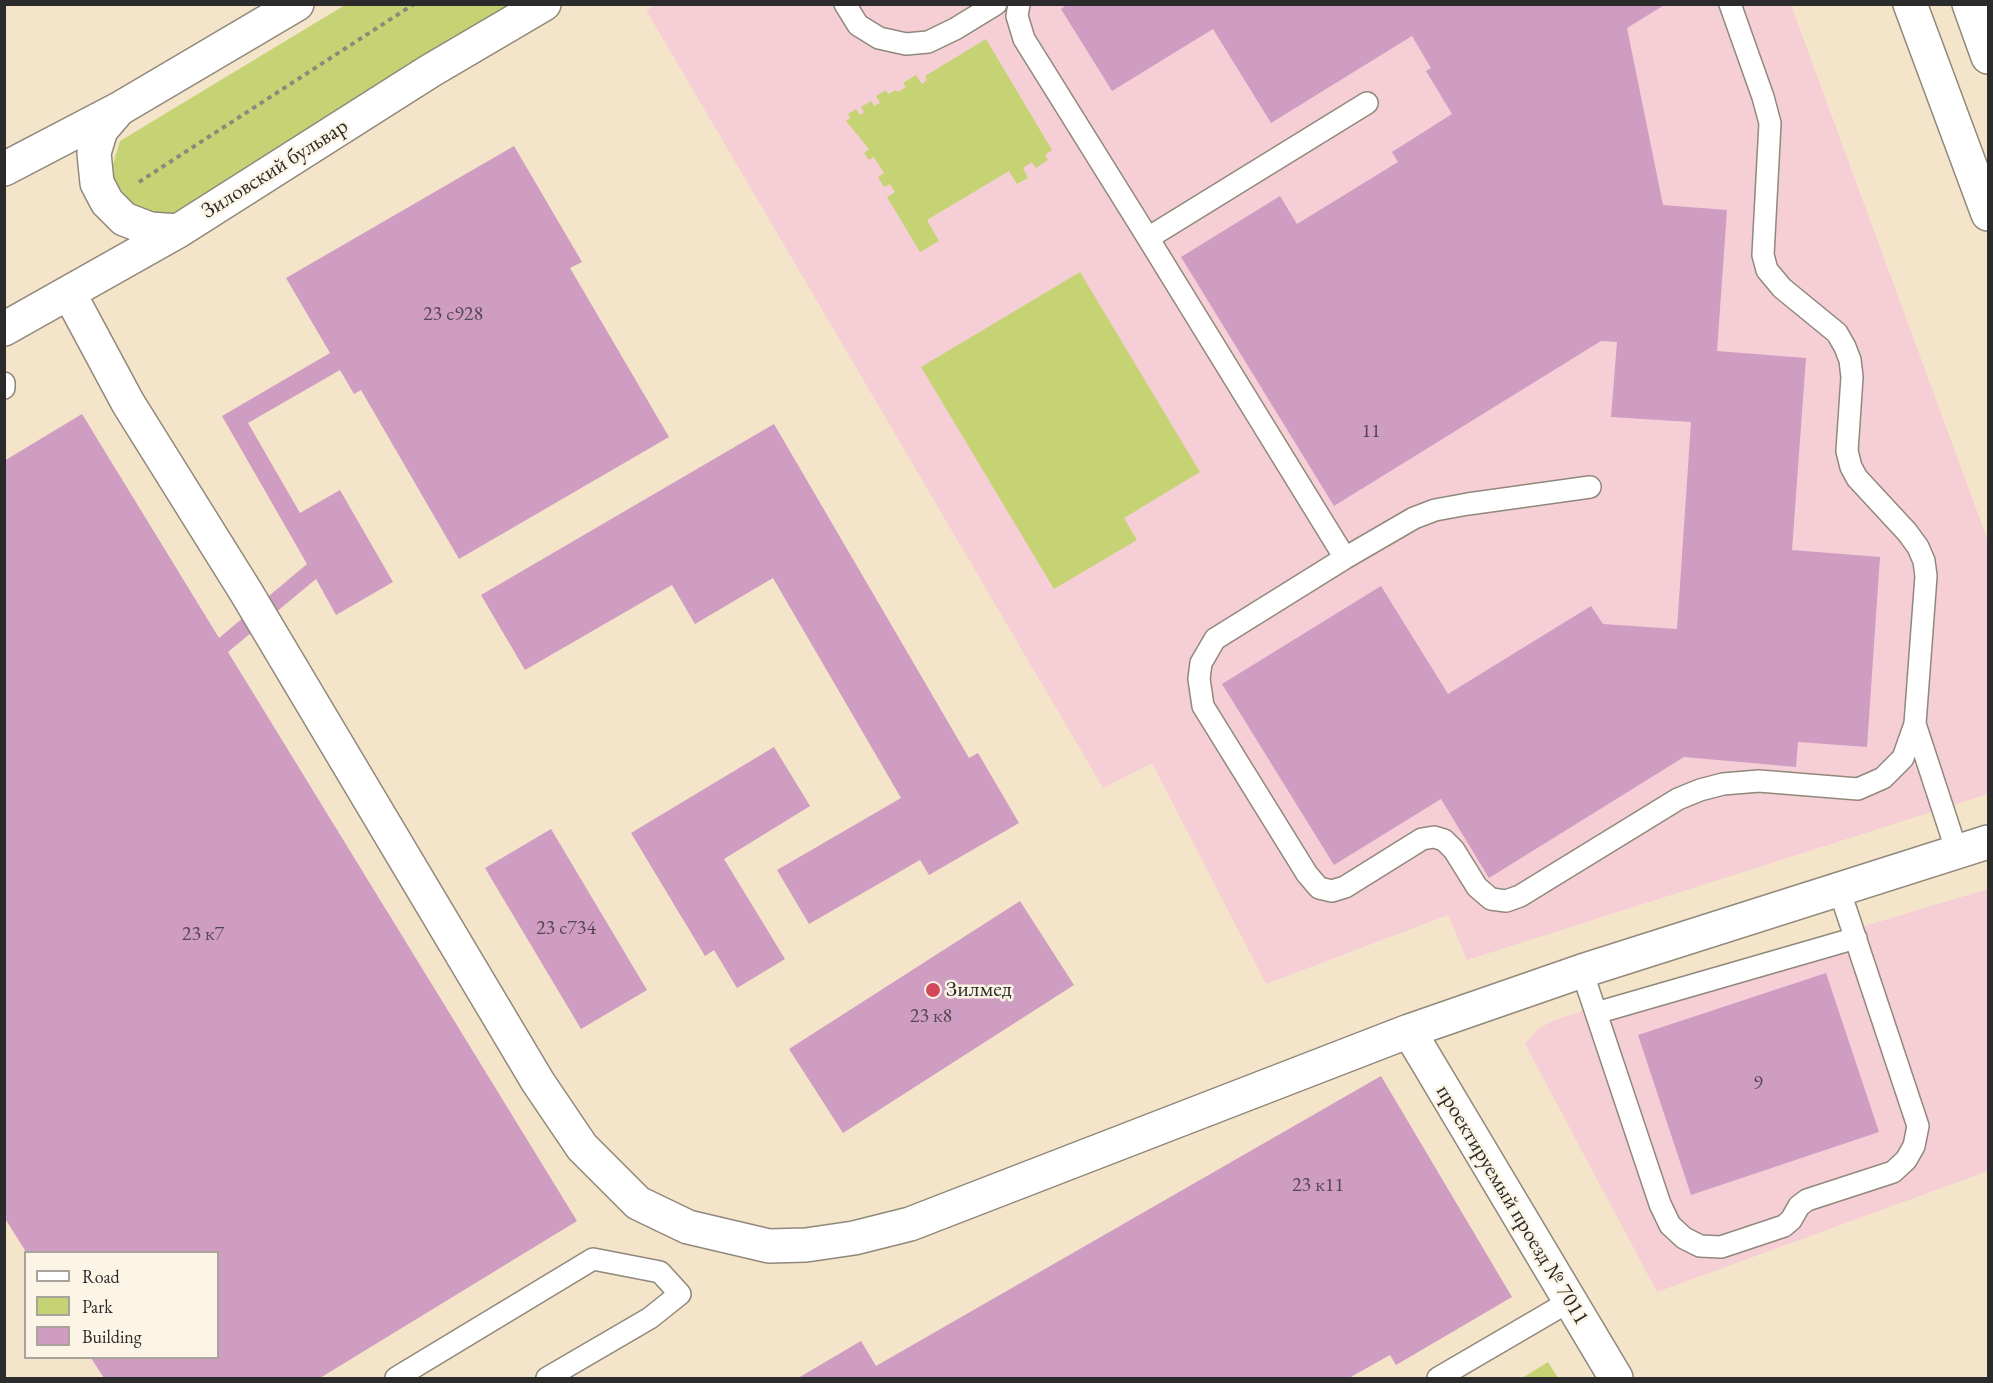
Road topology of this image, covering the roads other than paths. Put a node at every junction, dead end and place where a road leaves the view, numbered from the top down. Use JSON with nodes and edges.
{"nodes":[{"id":1,"x":297,"y":4,"type":"edge"},
{"id":2,"x":544,"y":4,"type":"edge"},
{"id":3,"x":845,"y":4,"type":"edge"},
{"id":4,"x":996,"y":4,"type":"edge"},
{"id":5,"x":1019,"y":4,"type":"edge"},
{"id":6,"x":1730,"y":4,"type":"edge"},
{"id":7,"x":1910,"y":4,"type":"edge"},
{"id":8,"x":1969,"y":4,"type":"edge"},
{"id":9,"x":1989,"y":57,"type":"edge"},
{"id":10,"x":1367,"y":103,"type":"dead end"},
{"id":11,"x":118,"y":110,"type":"junction"},
{"id":12,"x":4,"y":169,"type":"edge"},
{"id":13,"x":1989,"y":214,"type":"edge"},
{"id":14,"x":178,"y":231,"type":"junction"},
{"id":15,"x":1148,"y":238,"type":"junction"},
{"id":16,"x":69,"y":293,"type":"junction"},
{"id":17,"x":4,"y":329,"type":"edge"},
{"id":18,"x":4,"y":383,"type":"edge"},
{"id":19,"x":4,"y":388,"type":"edge"},
{"id":20,"x":1590,"y":487,"type":"dead end"},
{"id":21,"x":1345,"y":558,"type":"junction"},
{"id":22,"x":1915,"y":724,"type":"junction"},
{"id":23,"x":1989,"y":842,"type":"edge"},
{"id":24,"x":1957,"y":852,"type":"junction"},
{"id":25,"x":1839,"y":889,"type":"junction"},
{"id":26,"x":1856,"y":938,"type":"junction"},
{"id":27,"x":1582,"y":971,"type":"junction"},
{"id":28,"x":1596,"y":1013,"type":"junction"},
{"id":29,"x":1409,"y":1031,"type":"junction"},
{"id":30,"x":1570,"y":1301,"type":"junction"},
{"id":31,"x":396,"y":1378,"type":"edge"},
{"id":32,"x":547,"y":1378,"type":"edge"},
{"id":33,"x":1438,"y":1378,"type":"edge"},
{"id":34,"x":1616,"y":1378,"type":"edge"}],
"edges":[{"from":1,"to":11,"type":"street"},
{"from":2,"to":14,"type":"street","name":"Зиловский бульвар"},
{"from":3,"to":4,"type":"lane"},
{"from":5,"to":15,"type":"lane"},
{"from":6,"to":22,"type":"lane"},
{"from":7,"to":13,"type":"street"},
{"from":8,"to":9,"type":"street"},
{"from":10,"to":15,"type":"lane"},
{"from":11,"to":12,"type":"street"},
{"from":11,"to":14,"type":"street"},
{"from":14,"to":16,"type":"street","name":"Зиловский бульвар"},
{"from":15,"to":21,"type":"lane"},
{"from":16,"to":17,"type":"street","name":"Зиловский бульвар"},
{"from":16,"to":29,"type":"street"},
{"from":18,"to":19,"type":"lane"},
{"from":20,"to":21,"type":"lane"},
{"from":21,"to":22,"type":"lane"},
{"from":22,"to":24,"type":"lane"},
{"from":23,"to":24,"type":"street"},
{"from":24,"to":25,"type":"street"},
{"from":25,"to":26,"type":"lane"},
{"from":25,"to":27,"type":"street"},
{"from":26,"to":28,"type":"lane"},
{"from":26,"to":28,"type":"lane"},
{"from":27,"to":28,"type":"lane"},
{"from":27,"to":29,"type":"street"},
{"from":29,"to":30,"type":"street","name":"проектируемый проезд № 7011"},
{"from":30,"to":33,"type":"lane"},
{"from":30,"to":34,"type":"street","name":"проектируемый проезд № 7011"},
{"from":31,"to":32,"type":"lane"}]}
